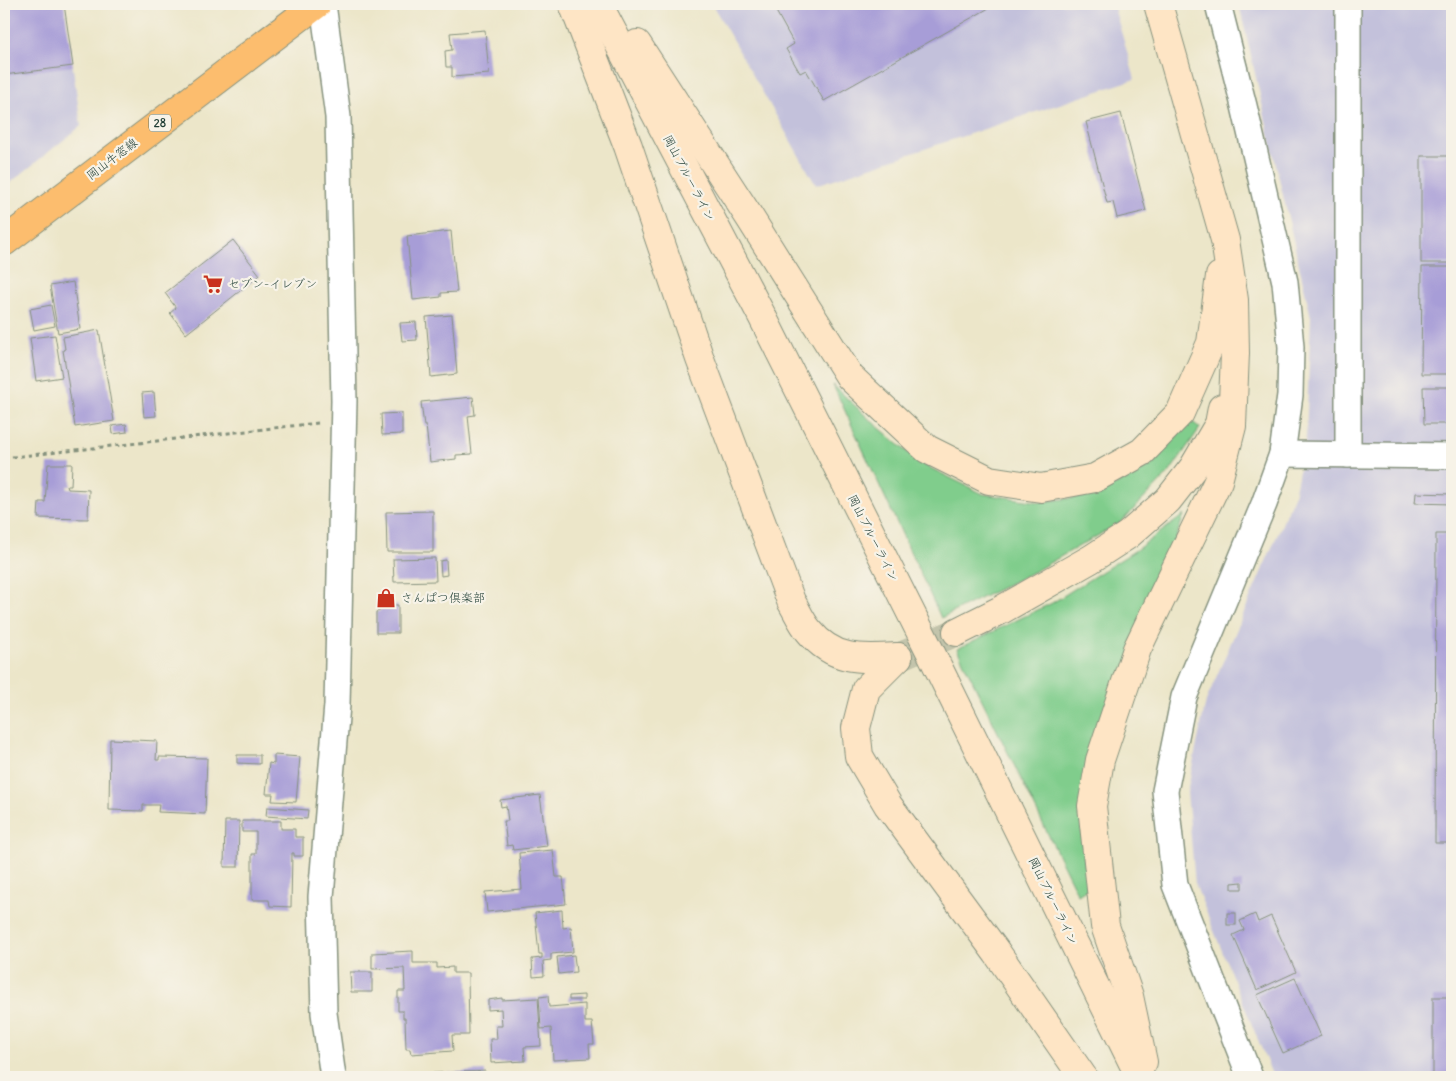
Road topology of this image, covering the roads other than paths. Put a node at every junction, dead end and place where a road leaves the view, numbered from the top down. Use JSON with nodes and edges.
{"nodes":[{"id":1,"x":316,"y":4,"type":"edge"},
{"id":2,"x":323,"y":4,"type":"edge"},
{"id":3,"x":573,"y":4,"type":"edge"},
{"id":4,"x":598,"y":4,"type":"edge"},
{"id":5,"x":611,"y":4,"type":"edge"},
{"id":6,"x":1158,"y":4,"type":"edge"},
{"id":7,"x":1218,"y":4,"type":"edge"},
{"id":8,"x":1348,"y":4,"type":"edge"},
{"id":9,"x":1225,"y":240,"type":"junction"},
{"id":10,"x":4,"y":242,"type":"edge"},
{"id":11,"x":1235,"y":353,"type":"junction"},
{"id":12,"x":1282,"y":454,"type":"junction"},
{"id":13,"x":1348,"y":455,"type":"junction"},
{"id":14,"x":1452,"y":456,"type":"edge"},
{"id":15,"x":957,"y":632,"type":"tunnel mouth"},
{"id":16,"x":332,"y":1077,"type":"edge"},
{"id":17,"x":1083,"y":1077,"type":"edge"},
{"id":18,"x":1140,"y":1077,"type":"edge"},
{"id":19,"x":1146,"y":1077,"type":"edge"},
{"id":20,"x":1250,"y":1077,"type":"edge"}],
"edges":[{"from":1,"to":10,"type":"main road","name":"岡山牛窓線","number":"28"},
{"from":2,"to":16,"type":"street"},
{"from":3,"to":17,"type":"main road"},
{"from":4,"to":18,"type":"main road","name":"岡山ブルーライン"},
{"from":5,"to":9,"type":"main road"},
{"from":6,"to":9,"type":"main road"},
{"from":7,"to":12,"type":"street"},
{"from":8,"to":13,"type":"street"},
{"from":9,"to":11,"type":"main road"},
{"from":11,"to":15,"type":"main road"},
{"from":11,"to":19,"type":"main road"},
{"from":12,"to":13,"type":"street"},
{"from":12,"to":20,"type":"street"},
{"from":13,"to":14,"type":"street"}]}
